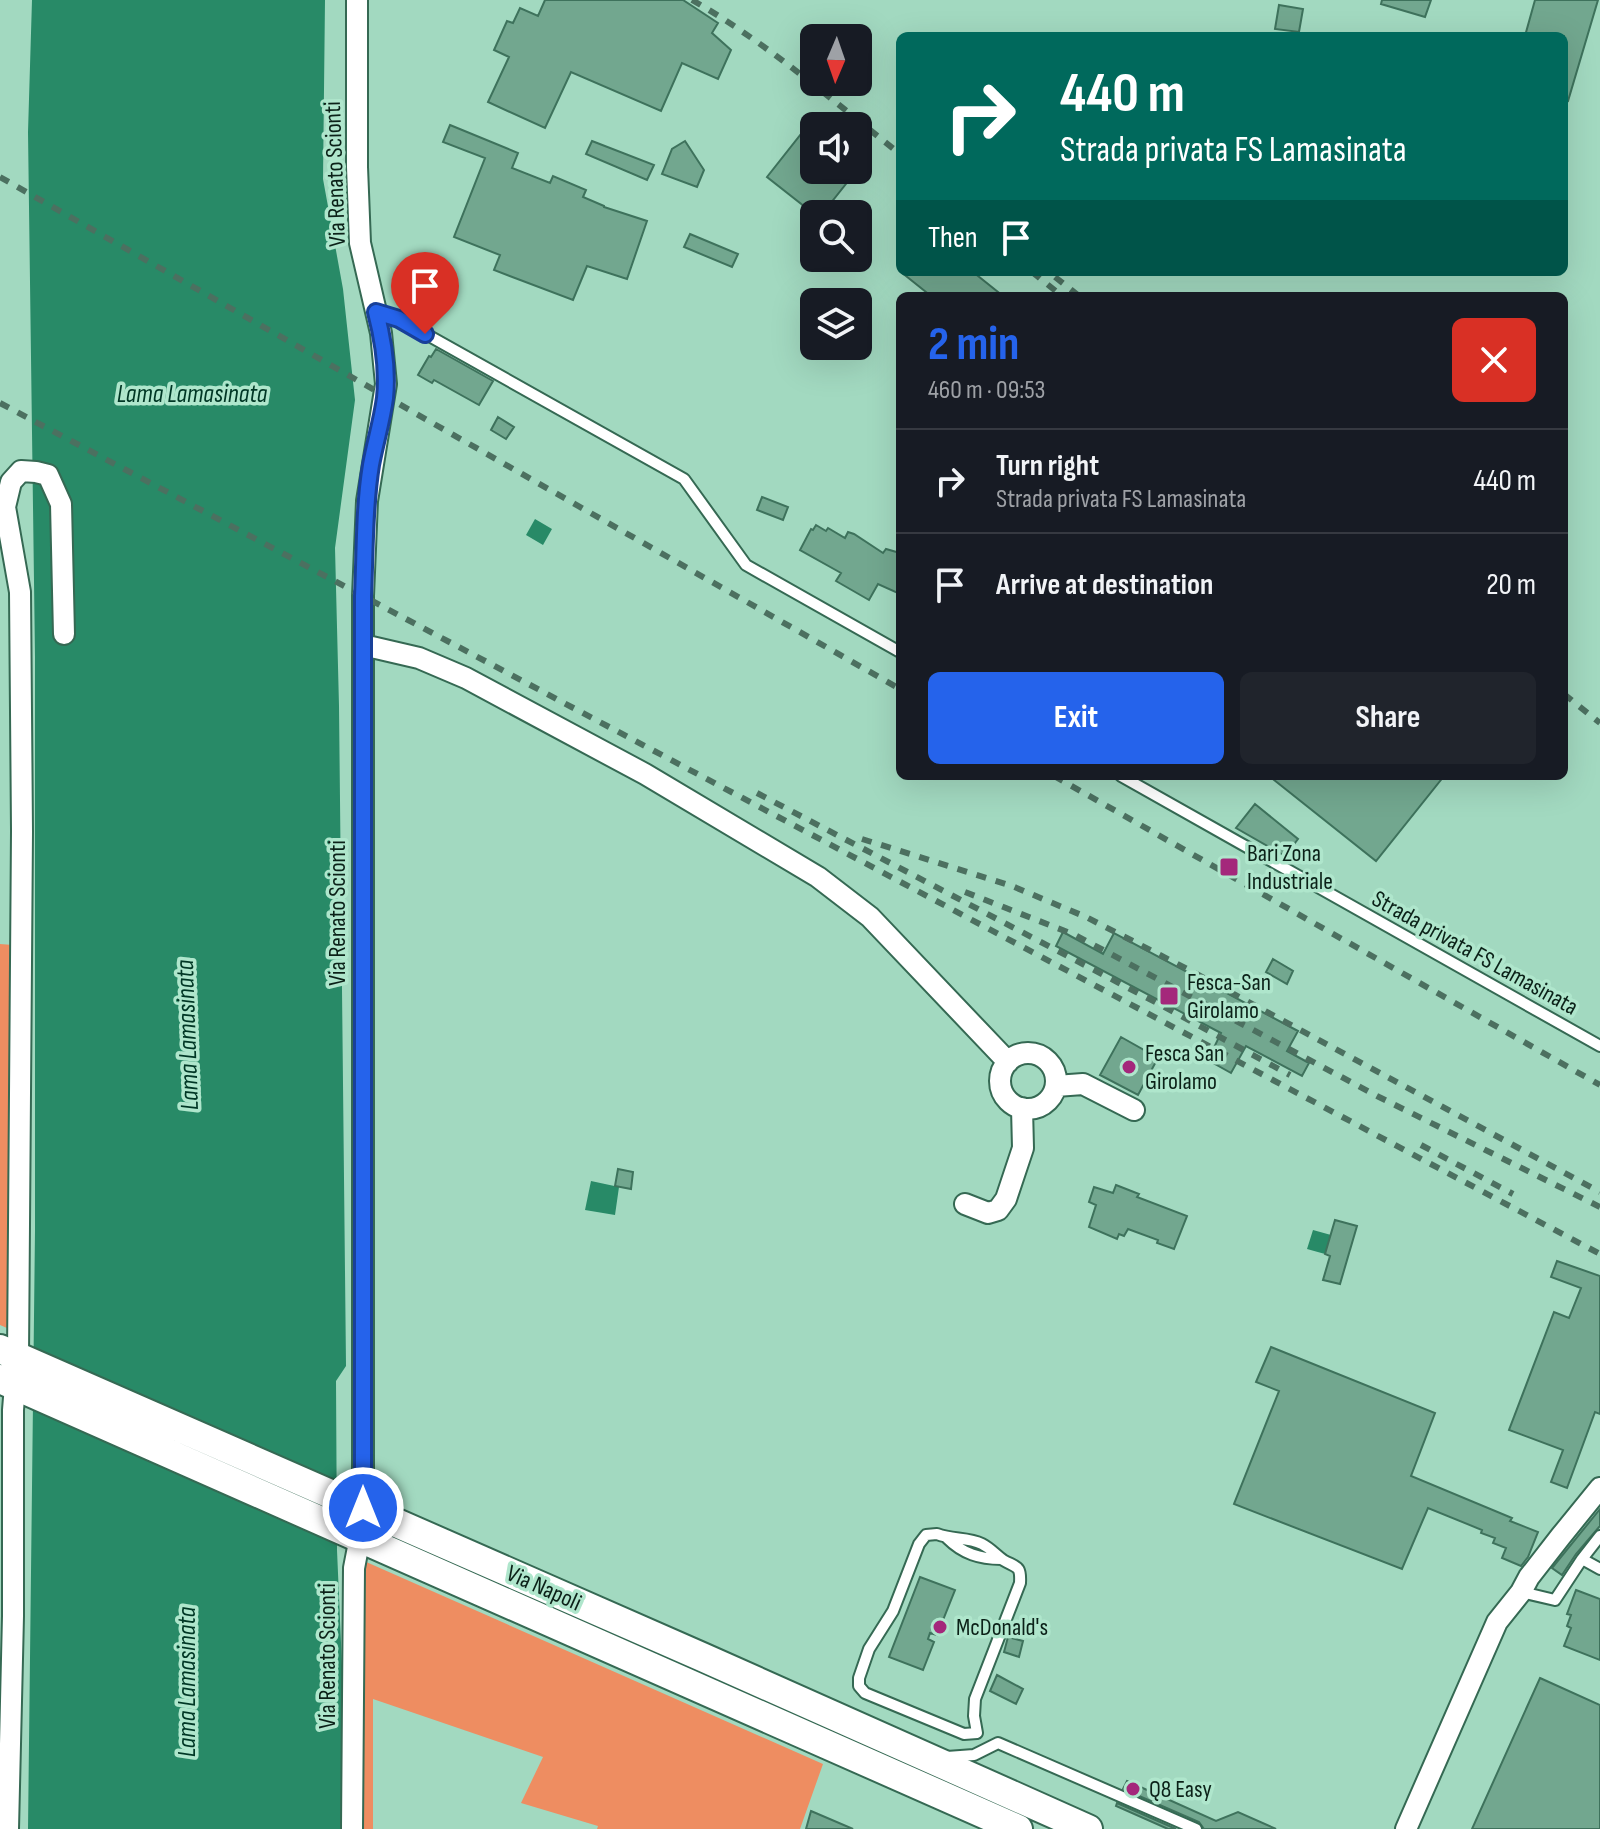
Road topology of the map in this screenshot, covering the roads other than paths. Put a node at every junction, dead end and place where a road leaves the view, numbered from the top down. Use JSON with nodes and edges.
{"nodes":[{"id":1,"x":357,"y":0,"type":"edge"},
{"id":2,"x":376,"y":312,"type":"junction"},
{"id":3,"x":64,"y":634,"type":"dead end"},
{"id":4,"x":363,"y":645,"type":"junction"},
{"id":5,"x":896,"y":650,"type":"edge"},
{"id":6,"x":1128,"y":780,"type":"edge"},
{"id":7,"x":1600,"y":1046,"type":"edge"},
{"id":8,"x":1008,"y":1062,"type":"junction"},
{"id":9,"x":1056,"y":1086,"type":"junction"},
{"id":10,"x":1022,"y":1108,"type":"junction"},
{"id":11,"x":1134,"y":1110,"type":"dead end"},
{"id":12,"x":965,"y":1204,"type":"dead end"},
{"id":13,"x":9,"y":1353,"type":"edge"},
{"id":14,"x":8,"y":1382,"type":"edge"},
{"id":15,"x":1600,"y":1488,"type":"edge"},
{"id":16,"x":354,"y":1519,"type":"junction"},
{"id":17,"x":1600,"y":1536,"type":"edge"},
{"id":18,"x":1001,"y":1559,"type":"joint"},
{"id":19,"x":1582,"y":1559,"type":"junction"},
{"id":20,"x":1600,"y":1569,"type":"edge"},
{"id":21,"x":1521,"y":1592,"type":"junction"},
{"id":22,"x":929,"y":1759,"type":"junction"},
{"id":23,"x":8,"y":1829,"type":"edge"},
{"id":24,"x":352,"y":1829,"type":"edge"},
{"id":25,"x":1018,"y":1829,"type":"edge"},
{"id":26,"x":1088,"y":1829,"type":"edge"},
{"id":27,"x":1196,"y":1829,"type":"edge"},
{"id":28,"x":1406,"y":1829,"type":"edge"}],
"edges":[{"from":1,"to":2,"type":"street","name":"Via Renato Scionti"},
{"from":2,"to":4,"type":"street","name":"Via Renato Scionti"},
{"from":2,"to":5,"type":"lane"},
{"from":3,"to":13,"type":"street"},
{"from":4,"to":8,"type":"street"},
{"from":4,"to":16,"type":"street","name":"Via Renato Scionti"},
{"from":6,"to":7,"type":"lane","name":"Strada privata FS Lamasinata"},
{"from":8,"to":9,"type":"street"},
{"from":8,"to":10,"type":"street"},
{"from":9,"to":10,"type":"street"},
{"from":9,"to":11,"type":"street"},
{"from":10,"to":12,"type":"street"},
{"from":13,"to":16,"type":"main road","name":"Via Napoli"},
{"from":14,"to":16,"type":"main road","name":"Via Napoli"},
{"from":14,"to":23,"type":"street"},
{"from":15,"to":21,"type":"street"},
{"from":16,"to":22,"type":"main road","name":"Via Napoli"},
{"from":16,"to":24,"type":"street","name":"Via Renato Scionti"},
{"from":16,"to":25,"type":"main road","name":"Via Napoli"},
{"from":17,"to":19,"type":"lane"},
{"from":18,"to":18,"type":"lane"},
{"from":19,"to":20,"type":"lane"},
{"from":19,"to":21,"type":"lane"},
{"from":21,"to":28,"type":"street"},
{"from":22,"to":26,"type":"main road","name":"Via Napoli"},
{"from":22,"to":27,"type":"lane"}]}
